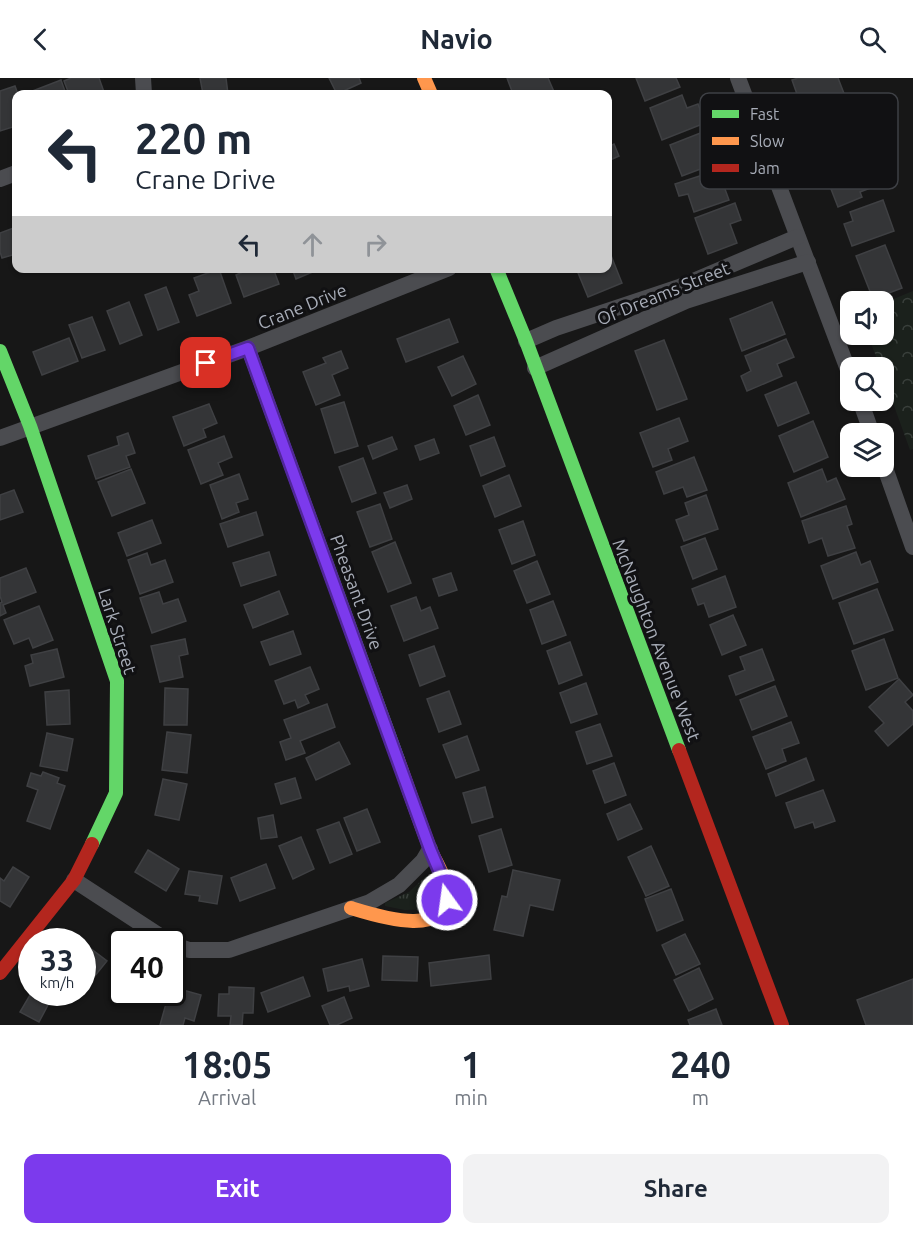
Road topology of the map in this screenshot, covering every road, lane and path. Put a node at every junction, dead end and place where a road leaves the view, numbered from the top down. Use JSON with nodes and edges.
{"nodes":[{"id":1,"x":738,"y":78,"type":"edge"},
{"id":2,"x":744,"y":93,"type":"edge"},
{"id":3,"x":779,"y":189,"type":"edge"},
{"id":4,"x":797,"y":237,"type":"junction"},
{"id":5,"x":808,"y":262,"type":"junction"},
{"id":6,"x":436,"y":273,"type":"edge"},
{"id":7,"x":498,"y":273,"type":"edge"},
{"id":8,"x":526,"y":341,"type":"junction"},
{"id":9,"x":248,"y":348,"type":"junction"},
{"id":10,"x":0,"y":351,"type":"edge"},
{"id":11,"x":843,"y":357,"type":"edge"},
{"id":12,"x":535,"y":368,"type":"junction"},
{"id":13,"x":30,"y":426,"type":"junction"},
{"id":14,"x":0,"y":438,"type":"edge"},
{"id":15,"x":888,"y":477,"type":"edge"},
{"id":16,"x":913,"y":547,"type":"edge"},
{"id":17,"x":430,"y":849,"type":"junction"},
{"id":18,"x":74,"y":880,"type":"junction"},
{"id":19,"x":351,"y":908,"type":"junction"},
{"id":20,"x":148,"y":928,"type":"edge"},
{"id":21,"x":186,"y":949,"type":"edge"},
{"id":22,"x":2,"y":967,"type":"edge"},
{"id":23,"x":782,"y":1025,"type":"edge"}],
"edges":[{"from":1,"to":2,"type":"street"},
{"from":3,"to":4,"type":"street"},
{"from":4,"to":5,"type":"street"},
{"from":4,"to":8,"type":"street","name":"Of Dreams Street"},
{"from":5,"to":11,"type":"street"},
{"from":5,"to":12,"type":"street","name":"Of Dreams Street"},
{"from":6,"to":9,"type":"street","name":"Crane Drive"},
{"from":7,"to":8,"type":"street","name":"McNaughton Avenue West"},
{"from":8,"to":12,"type":"street","name":"McNaughton Avenue West"},
{"from":9,"to":13,"type":"street","name":"Crane Drive"},
{"from":9,"to":17,"type":"street","name":"Pheasant Drive"},
{"from":10,"to":13,"type":"street","name":"Lark Street"},
{"from":12,"to":23,"type":"street","name":"McNaughton Avenue West"},
{"from":13,"to":14,"type":"street","name":"Crane Drive"},
{"from":13,"to":18,"type":"street","name":"Lark Street"},
{"from":15,"to":16,"type":"street"},
{"from":17,"to":19,"type":"street"},
{"from":17,"to":19,"type":"street","name":"Pheasant Drive"},
{"from":18,"to":20,"type":"street"},
{"from":18,"to":22,"type":"street","name":"Lark Street"},
{"from":19,"to":21,"type":"street"}]}
